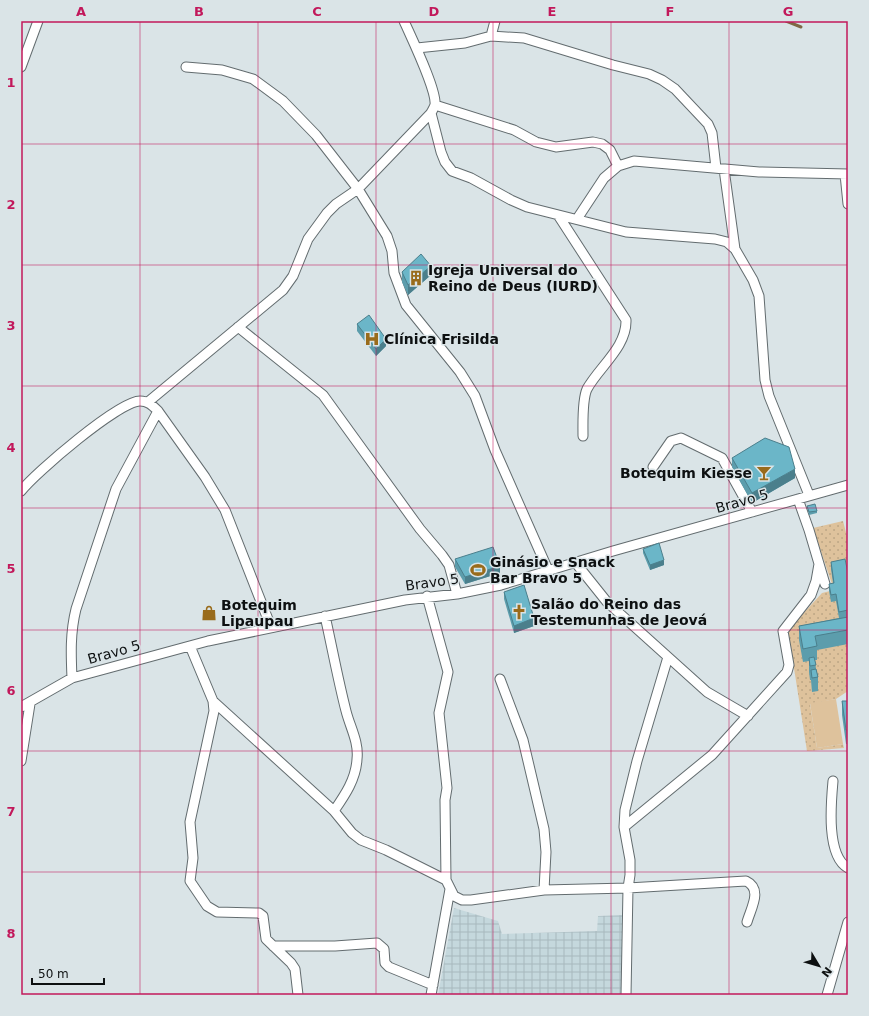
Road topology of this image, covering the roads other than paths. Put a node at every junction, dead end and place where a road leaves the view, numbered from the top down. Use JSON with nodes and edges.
{"nodes":[{"id":1,"x":38,"y":21,"type":"edge"},
{"id":2,"x":404,"y":21,"type":"edge"},
{"id":3,"x":495,"y":21,"type":"edge"},
{"id":4,"x":491,"y":36,"type":"junction"},
{"id":5,"x":417,"y":48,"type":"junction"},
{"id":6,"x":21,"y":67,"type":"edge"},
{"id":7,"x":186,"y":67,"type":"dead end"},
{"id":8,"x":433,"y":109,"type":"junction"},
{"id":9,"x":618,"y":166,"type":"junction"},
{"id":10,"x":720,"y":168,"type":"junction"},
{"id":11,"x":847,"y":174,"type":"edge"},
{"id":12,"x":358,"y":189,"type":"junction"},
{"id":13,"x":848,"y":204,"type":"edge"},
{"id":14,"x":558,"y":215,"type":"junction"},
{"id":15,"x":576,"y":219,"type":"junction"},
{"id":16,"x":735,"y":249,"type":"junction"},
{"id":17,"x":238,"y":327,"type":"junction"},
{"id":18,"x":148,"y":402,"type":"junction"},
{"id":19,"x":158,"y":411,"type":"junction"},
{"id":20,"x":583,"y":436,"type":"dead end"},
{"id":21,"x":653,"y":467,"type":"dead end"},
{"id":22,"x":848,"y":485,"type":"edge"},
{"id":23,"x":21,"y":491,"type":"edge"},
{"id":24,"x":809,"y":495,"type":"junction"},
{"id":25,"x":798,"y":499,"type":"junction"},
{"id":26,"x":752,"y":512,"type":"junction"},
{"id":27,"x":575,"y":562,"type":"junction"},
{"id":28,"x":819,"y":564,"type":"junction"},
{"id":29,"x":548,"y":570,"type":"junction"},
{"id":30,"x":825,"y":584,"type":"dead end"},
{"id":31,"x":456,"y":594,"type":"junction"},
{"id":32,"x":427,"y":596,"type":"junction"},
{"id":33,"x":325,"y":616,"type":"junction"},
{"id":34,"x":271,"y":627,"type":"junction"},
{"id":35,"x":190,"y":646,"type":"junction"},
{"id":36,"x":668,"y":657,"type":"junction"},
{"id":37,"x":72,"y":678,"type":"junction"},
{"id":38,"x":500,"y":679,"type":"dead end"},
{"id":39,"x":212,"y":701,"type":"junction"},
{"id":40,"x":25,"y":706,"type":"edge"},
{"id":41,"x":748,"y":716,"type":"junction"},
{"id":42,"x":21,"y":761,"type":"edge"},
{"id":43,"x":833,"y":781,"type":"dead end"},
{"id":44,"x":334,"y":811,"type":"junction"},
{"id":45,"x":624,"y":827,"type":"junction"},
{"id":46,"x":848,"y":868,"type":"edge"},
{"id":47,"x":446,"y":880,"type":"junction"},
{"id":48,"x":628,"y":888,"type":"junction"},
{"id":49,"x":450,"y":889,"type":"junction"},
{"id":50,"x":544,"y":890,"type":"junction"},
{"id":51,"x":747,"y":922,"type":"dead end"},
{"id":52,"x":848,"y":922,"type":"edge"},
{"id":53,"x":273,"y":946,"type":"junction"},
{"id":54,"x":433,"y":985,"type":"junction"},
{"id":55,"x":298,"y":995,"type":"edge"},
{"id":56,"x":431,"y":995,"type":"edge"},
{"id":57,"x":626,"y":995,"type":"edge"},
{"id":58,"x":827,"y":995,"type":"edge"}],
"edges":[{"from":1,"to":6,"type":"street"},
{"from":2,"to":5,"type":"street"},
{"from":3,"to":4,"type":"street"},
{"from":4,"to":5,"type":"street"},
{"from":4,"to":10,"type":"street"},
{"from":5,"to":8,"type":"street"},
{"from":7,"to":12,"type":"street"},
{"from":8,"to":9,"type":"street"},
{"from":8,"to":12,"type":"street"},
{"from":8,"to":14,"type":"street"},
{"from":9,"to":10,"type":"street"},
{"from":9,"to":15,"type":"street"},
{"from":10,"to":11,"type":"street"},
{"from":10,"to":16,"type":"street"},
{"from":11,"to":13,"type":"street"},
{"from":12,"to":17,"type":"street"},
{"from":12,"to":29,"type":"street"},
{"from":14,"to":15,"type":"street"},
{"from":14,"to":20,"type":"street"},
{"from":15,"to":16,"type":"street"},
{"from":16,"to":24,"type":"street"},
{"from":17,"to":18,"type":"street"},
{"from":17,"to":31,"type":"street"},
{"from":18,"to":19,"type":"street"},
{"from":18,"to":23,"type":"street"},
{"from":19,"to":34,"type":"street"},
{"from":19,"to":37,"type":"street"},
{"from":21,"to":26,"type":"street"},
{"from":22,"to":24,"type":"street","name":"Bravo 5"},
{"from":24,"to":25,"type":"street","name":"Bravo 5"},
{"from":25,"to":26,"type":"street","name":"Bravo 5"},
{"from":25,"to":28,"type":"street"},
{"from":26,"to":27,"type":"street","name":"Bravo 5"},
{"from":27,"to":29,"type":"street","name":"Bravo 5"},
{"from":27,"to":36,"type":"street"},
{"from":28,"to":30,"type":"street"},
{"from":28,"to":41,"type":"street"},
{"from":29,"to":31,"type":"street","name":"Bravo 5"},
{"from":31,"to":32,"type":"street","name":"Bravo 5"},
{"from":32,"to":33,"type":"street","name":"Bravo 5"},
{"from":32,"to":47,"type":"street"},
{"from":33,"to":34,"type":"street","name":"Bravo 5"},
{"from":33,"to":44,"type":"street"},
{"from":34,"to":35,"type":"street","name":"Bravo 5"},
{"from":35,"to":37,"type":"street","name":"Bravo 5"},
{"from":35,"to":39,"type":"street"},
{"from":36,"to":41,"type":"street"},
{"from":36,"to":45,"type":"street"},
{"from":37,"to":40,"type":"street","name":"Bravo 5"},
{"from":38,"to":50,"type":"street"},
{"from":39,"to":44,"type":"street"},
{"from":39,"to":53,"type":"street"},
{"from":40,"to":42,"type":"street"},
{"from":41,"to":45,"type":"street"},
{"from":43,"to":46,"type":"street"},
{"from":44,"to":47,"type":"street"},
{"from":45,"to":48,"type":"street"},
{"from":47,"to":49,"type":"street"},
{"from":48,"to":50,"type":"street"},
{"from":48,"to":51,"type":"street"},
{"from":48,"to":57,"type":"street"},
{"from":49,"to":50,"type":"street"},
{"from":49,"to":54,"type":"street"},
{"from":52,"to":58,"type":"street"},
{"from":53,"to":54,"type":"street"},
{"from":53,"to":55,"type":"street"},
{"from":54,"to":56,"type":"street"}]}
